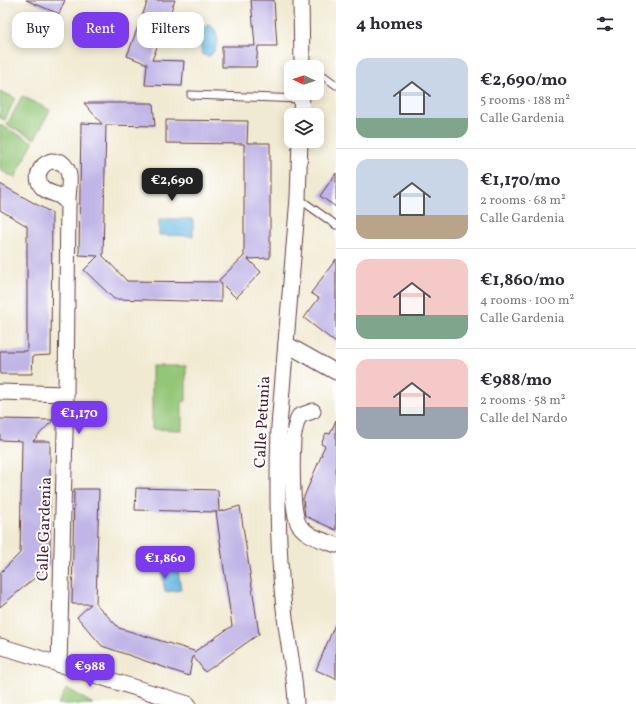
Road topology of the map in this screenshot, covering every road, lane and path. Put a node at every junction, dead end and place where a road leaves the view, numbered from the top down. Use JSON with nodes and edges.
{"nodes":[{"id":1,"x":301,"y":0,"type":"edge"},
{"id":2,"x":302,"y":60,"type":"edge"},
{"id":3,"x":324,"y":77,"type":"edge"},
{"id":4,"x":336,"y":85,"type":"edge"},
{"id":5,"x":191,"y":95,"type":"dead end"},
{"id":6,"x":284,"y":96,"type":"edge"},
{"id":7,"x":300,"y":148,"type":"edge"},
{"id":8,"x":298,"y":198,"type":"junction"},
{"id":9,"x":68,"y":204,"type":"dead end"},
{"id":10,"x":336,"y":225,"type":"edge"},
{"id":11,"x":286,"y":344,"type":"junction"},
{"id":12,"x":336,"y":372,"type":"edge"},
{"id":13,"x":0,"y":392,"type":"edge"},
{"id":14,"x":66,"y":394,"type":"junction"},
{"id":15,"x":313,"y":411,"type":"dead end"},
{"id":16,"x":336,"y":545,"type":"edge"},
{"id":17,"x":0,"y":646,"type":"edge"},
{"id":18,"x":59,"y":665,"type":"junction"},
{"id":19,"x":188,"y":704,"type":"edge"},
{"id":20,"x":296,"y":704,"type":"edge"}],
"edges":[{"from":1,"to":2,"type":"street"},
{"from":3,"to":4,"type":"lane"},
{"from":5,"to":6,"type":"lane"},
{"from":7,"to":8,"type":"street","name":"Calle Petunia"},
{"from":8,"to":10,"type":"lane"},
{"from":8,"to":11,"type":"street","name":"Calle Petunia"},
{"from":9,"to":14,"type":"street","name":"Calle Gardenia"},
{"from":11,"to":12,"type":"street"},
{"from":11,"to":20,"type":"street","name":"Calle Petunia"},
{"from":13,"to":14,"type":"street"},
{"from":14,"to":18,"type":"street","name":"Calle Gardenia"},
{"from":15,"to":16,"type":"street"},
{"from":17,"to":18,"type":"street"},
{"from":18,"to":19,"type":"street"}]}
